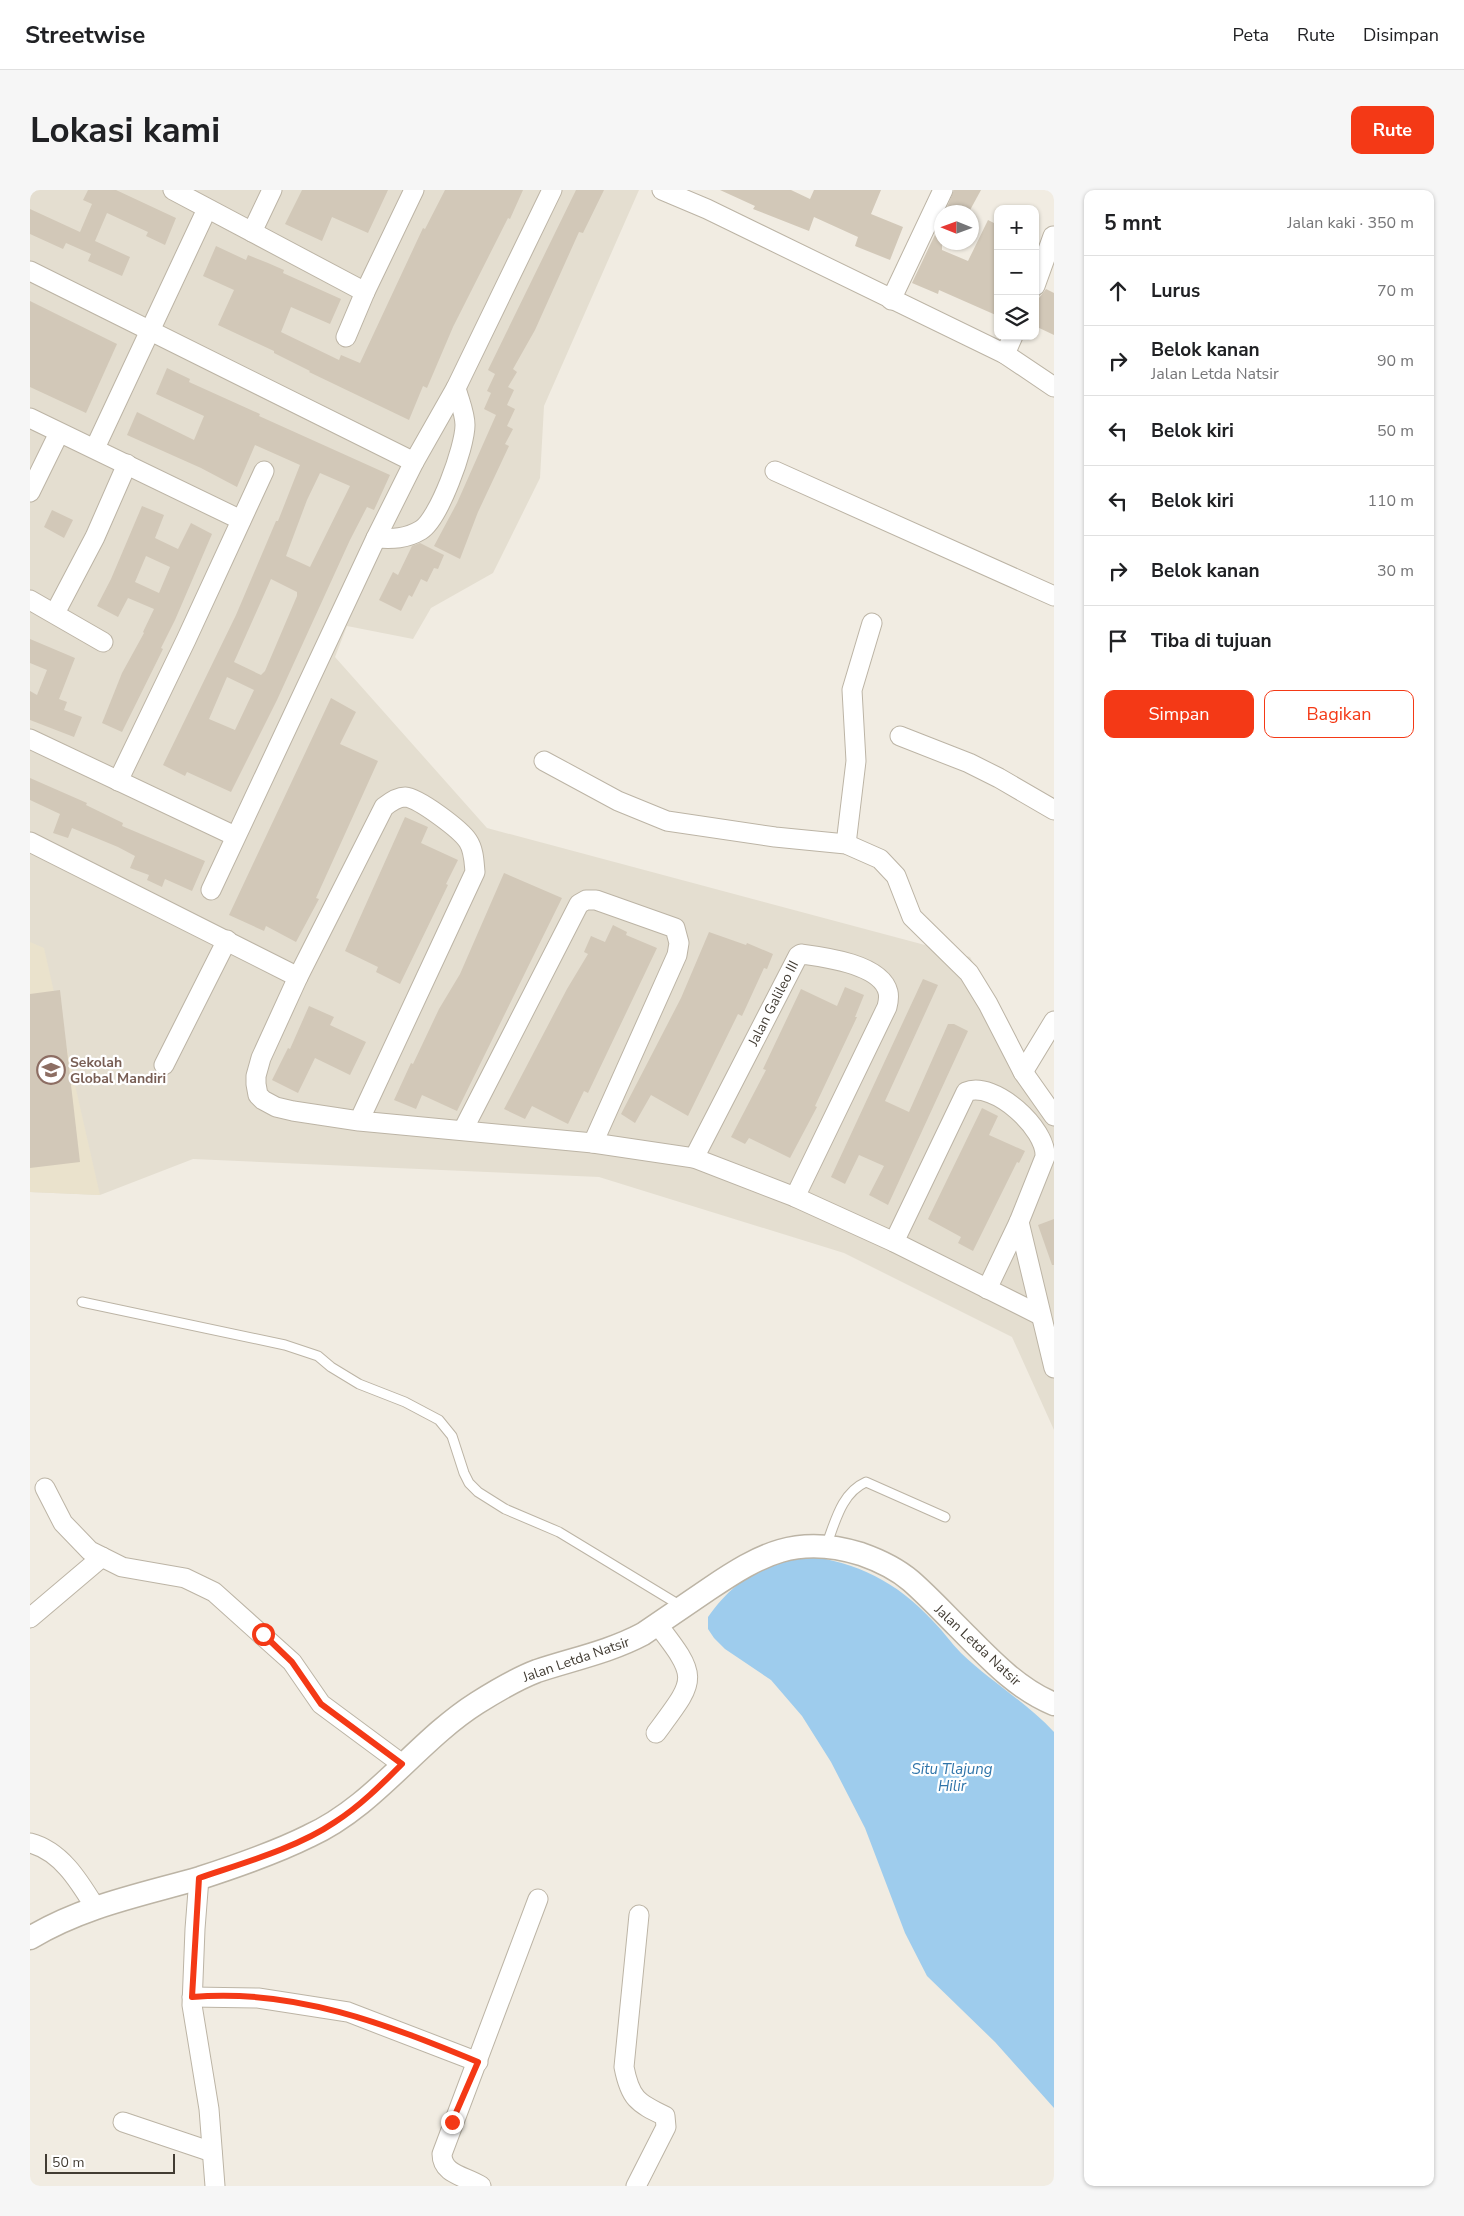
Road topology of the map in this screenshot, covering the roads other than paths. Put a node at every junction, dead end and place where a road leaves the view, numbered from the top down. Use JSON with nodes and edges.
{"nodes":[{"id":1,"x":173,"y":190,"type":"edge"},
{"id":2,"x":272,"y":190,"type":"edge"},
{"id":3,"x":414,"y":190,"type":"edge"},
{"id":4,"x":552,"y":190,"type":"edge"},
{"id":5,"x":662,"y":190,"type":"edge"},
{"id":6,"x":943,"y":190,"type":"edge"},
{"id":7,"x":207,"y":209,"type":"junction"},
{"id":8,"x":252,"y":232,"type":"junction"},
{"id":9,"x":1053,"y":236,"type":"edge"},
{"id":10,"x":30,"y":271,"type":"edge"},
{"id":11,"x":1039,"y":275,"type":"edge"},
{"id":12,"x":365,"y":292,"type":"junction"},
{"id":13,"x":891,"y":300,"type":"junction"},
{"id":14,"x":148,"y":331,"type":"junction"},
{"id":15,"x":346,"y":337,"type":"dead end"},
{"id":16,"x":1011,"y":340,"type":"edge"},
{"id":17,"x":1005,"y":354,"type":"junction"},
{"id":18,"x":1054,"y":387,"type":"edge"},
{"id":19,"x":456,"y":388,"type":"junction"},
{"id":20,"x":30,"y":418,"type":"edge"},
{"id":21,"x":59,"y":433,"type":"junction"},
{"id":22,"x":95,"y":448,"type":"junction"},
{"id":23,"x":414,"y":462,"type":"junction"},
{"id":24,"x":127,"y":464,"type":"junction"},
{"id":25,"x":264,"y":471,"type":"dead end"},
{"id":26,"x":775,"y":471,"type":"dead end"},
{"id":27,"x":30,"y":492,"type":"edge"},
{"id":28,"x":241,"y":520,"type":"junction"},
{"id":29,"x":376,"y":538,"type":"junction"},
{"id":30,"x":1054,"y":596,"type":"edge"},
{"id":31,"x":30,"y":600,"type":"edge"},
{"id":32,"x":55,"y":613,"type":"junction"},
{"id":33,"x":872,"y":623,"type":"dead end"},
{"id":34,"x":103,"y":642,"type":"dead end"},
{"id":35,"x":900,"y":736,"type":"dead end"},
{"id":36,"x":30,"y":739,"type":"edge"},
{"id":37,"x":544,"y":761,"type":"dead end"},
{"id":38,"x":118,"y":781,"type":"junction"},
{"id":39,"x":1054,"y":810,"type":"edge"},
{"id":40,"x":235,"y":836,"type":"junction"},
{"id":41,"x":30,"y":842,"type":"edge"},
{"id":42,"x":846,"y":844,"type":"junction"},
{"id":43,"x":210,"y":890,"type":"dead end"},
{"id":44,"x":227,"y":940,"type":"junction"},
{"id":45,"x":298,"y":977,"type":"junction"},
{"id":46,"x":1054,"y":1020,"type":"edge"},
{"id":47,"x":164,"y":1065,"type":"dead end"},
{"id":48,"x":1022,"y":1072,"type":"junction"},
{"id":49,"x":1054,"y":1116,"type":"edge"},
{"id":50,"x":359,"y":1121,"type":"junction"},
{"id":51,"x":463,"y":1130,"type":"junction"},
{"id":52,"x":593,"y":1143,"type":"junction"},
{"id":53,"x":694,"y":1158,"type":"junction"},
{"id":54,"x":795,"y":1197,"type":"junction"},
{"id":55,"x":1019,"y":1222,"type":"junction"},
{"id":56,"x":894,"y":1242,"type":"junction"},
{"id":57,"x":987,"y":1289,"type":"junction"},
{"id":58,"x":82,"y":1302,"type":"dead end"},
{"id":59,"x":1040,"y":1315,"type":"junction"},
{"id":60,"x":1054,"y":1368,"type":"edge"},
{"id":61,"x":45,"y":1488,"type":"dead end"},
{"id":62,"x":945,"y":1517,"type":"dead end"},
{"id":63,"x":825,"y":1547,"type":"junction"},
{"id":64,"x":102,"y":1557,"type":"junction"},
{"id":65,"x":682,"y":1607,"type":"junction"},
{"id":66,"x":30,"y":1618,"type":"edge"},
{"id":67,"x":657,"y":1624,"type":"junction"},
{"id":68,"x":1054,"y":1704,"type":"edge"},
{"id":69,"x":656,"y":1733,"type":"dead end"},
{"id":70,"x":402,"y":1764,"type":"junction"},
{"id":71,"x":30,"y":1843,"type":"edge"},
{"id":72,"x":199,"y":1878,"type":"junction"},
{"id":73,"x":538,"y":1900,"type":"dead end"},
{"id":74,"x":95,"y":1907,"type":"junction"},
{"id":75,"x":639,"y":1915,"type":"dead end"},
{"id":76,"x":30,"y":1938,"type":"edge"},
{"id":77,"x":192,"y":1997,"type":"junction"},
{"id":78,"x":478,"y":2062,"type":"junction"},
{"id":79,"x":122,"y":2122,"type":"dead end"},
{"id":80,"x":212,"y":2152,"type":"junction"},
{"id":81,"x":215,"y":2186,"type":"edge"},
{"id":82,"x":481,"y":2186,"type":"edge"},
{"id":83,"x":636,"y":2186,"type":"edge"}],
"edges":[{"from":1,"to":7,"type":"street"},
{"from":2,"to":8,"type":"street"},
{"from":3,"to":12,"type":"street"},
{"from":4,"to":19,"type":"street"},
{"from":5,"to":13,"type":"street"},
{"from":6,"to":13,"type":"street"},
{"from":7,"to":8,"type":"street"},
{"from":7,"to":14,"type":"street"},
{"from":8,"to":12,"type":"street"},
{"from":9,"to":11,"type":"street"},
{"from":10,"to":14,"type":"street"},
{"from":12,"to":15,"type":"street"},
{"from":13,"to":17,"type":"street"},
{"from":14,"to":22,"type":"street"},
{"from":14,"to":23,"type":"street"},
{"from":16,"to":17,"type":"street"},
{"from":17,"to":18,"type":"street"},
{"from":19,"to":23,"type":"street"},
{"from":19,"to":29,"type":"street"},
{"from":20,"to":21,"type":"street"},
{"from":21,"to":22,"type":"street"},
{"from":21,"to":27,"type":"street"},
{"from":22,"to":24,"type":"street"},
{"from":23,"to":29,"type":"street"},
{"from":24,"to":28,"type":"street"},
{"from":24,"to":32,"type":"street"},
{"from":25,"to":28,"type":"street"},
{"from":26,"to":30,"type":"street"},
{"from":28,"to":38,"type":"street"},
{"from":29,"to":40,"type":"street"},
{"from":31,"to":32,"type":"street"},
{"from":32,"to":34,"type":"street"},
{"from":33,"to":42,"type":"street"},
{"from":35,"to":39,"type":"street"},
{"from":36,"to":38,"type":"street"},
{"from":37,"to":42,"type":"street"},
{"from":38,"to":40,"type":"street"},
{"from":40,"to":43,"type":"street"},
{"from":41,"to":44,"type":"street"},
{"from":42,"to":48,"type":"street"},
{"from":44,"to":45,"type":"street"},
{"from":44,"to":47,"type":"street"},
{"from":45,"to":50,"type":"street"},
{"from":45,"to":50,"type":"street"},
{"from":46,"to":48,"type":"street"},
{"from":48,"to":49,"type":"street"},
{"from":50,"to":51,"type":"street"},
{"from":51,"to":52,"type":"street"},
{"from":51,"to":52,"type":"street"},
{"from":52,"to":53,"type":"street"},
{"from":53,"to":54,"type":"street"},
{"from":53,"to":54,"type":"street","name":"Jalan Galileo III"},
{"from":54,"to":56,"type":"street"},
{"from":55,"to":56,"type":"street"},
{"from":55,"to":57,"type":"street"},
{"from":55,"to":59,"type":"street"},
{"from":56,"to":57,"type":"street"},
{"from":57,"to":59,"type":"street"},
{"from":58,"to":65,"type":"lane"},
{"from":59,"to":60,"type":"street"},
{"from":61,"to":64,"type":"street"},
{"from":62,"to":63,"type":"lane"},
{"from":63,"to":65,"type":"street","name":"Jalan Letda Natsir"},
{"from":63,"to":68,"type":"street","name":"Jalan Letda Natsir"},
{"from":64,"to":66,"type":"street"},
{"from":64,"to":70,"type":"street"},
{"from":65,"to":67,"type":"street","name":"Jalan Letda Natsir"},
{"from":67,"to":69,"type":"street"},
{"from":67,"to":70,"type":"street","name":"Jalan Letda Natsir"},
{"from":70,"to":72,"type":"street","name":"Jalan Letda Natsir"},
{"from":71,"to":74,"type":"street"},
{"from":72,"to":74,"type":"street","name":"Jalan Letda Natsir"},
{"from":72,"to":77,"type":"street"},
{"from":73,"to":78,"type":"street"},
{"from":74,"to":76,"type":"street","name":"Jalan Letda Natsir"},
{"from":75,"to":83,"type":"street"},
{"from":77,"to":78,"type":"street"},
{"from":77,"to":80,"type":"street"},
{"from":78,"to":82,"type":"street"},
{"from":79,"to":80,"type":"street"},
{"from":80,"to":81,"type":"street"}]}
